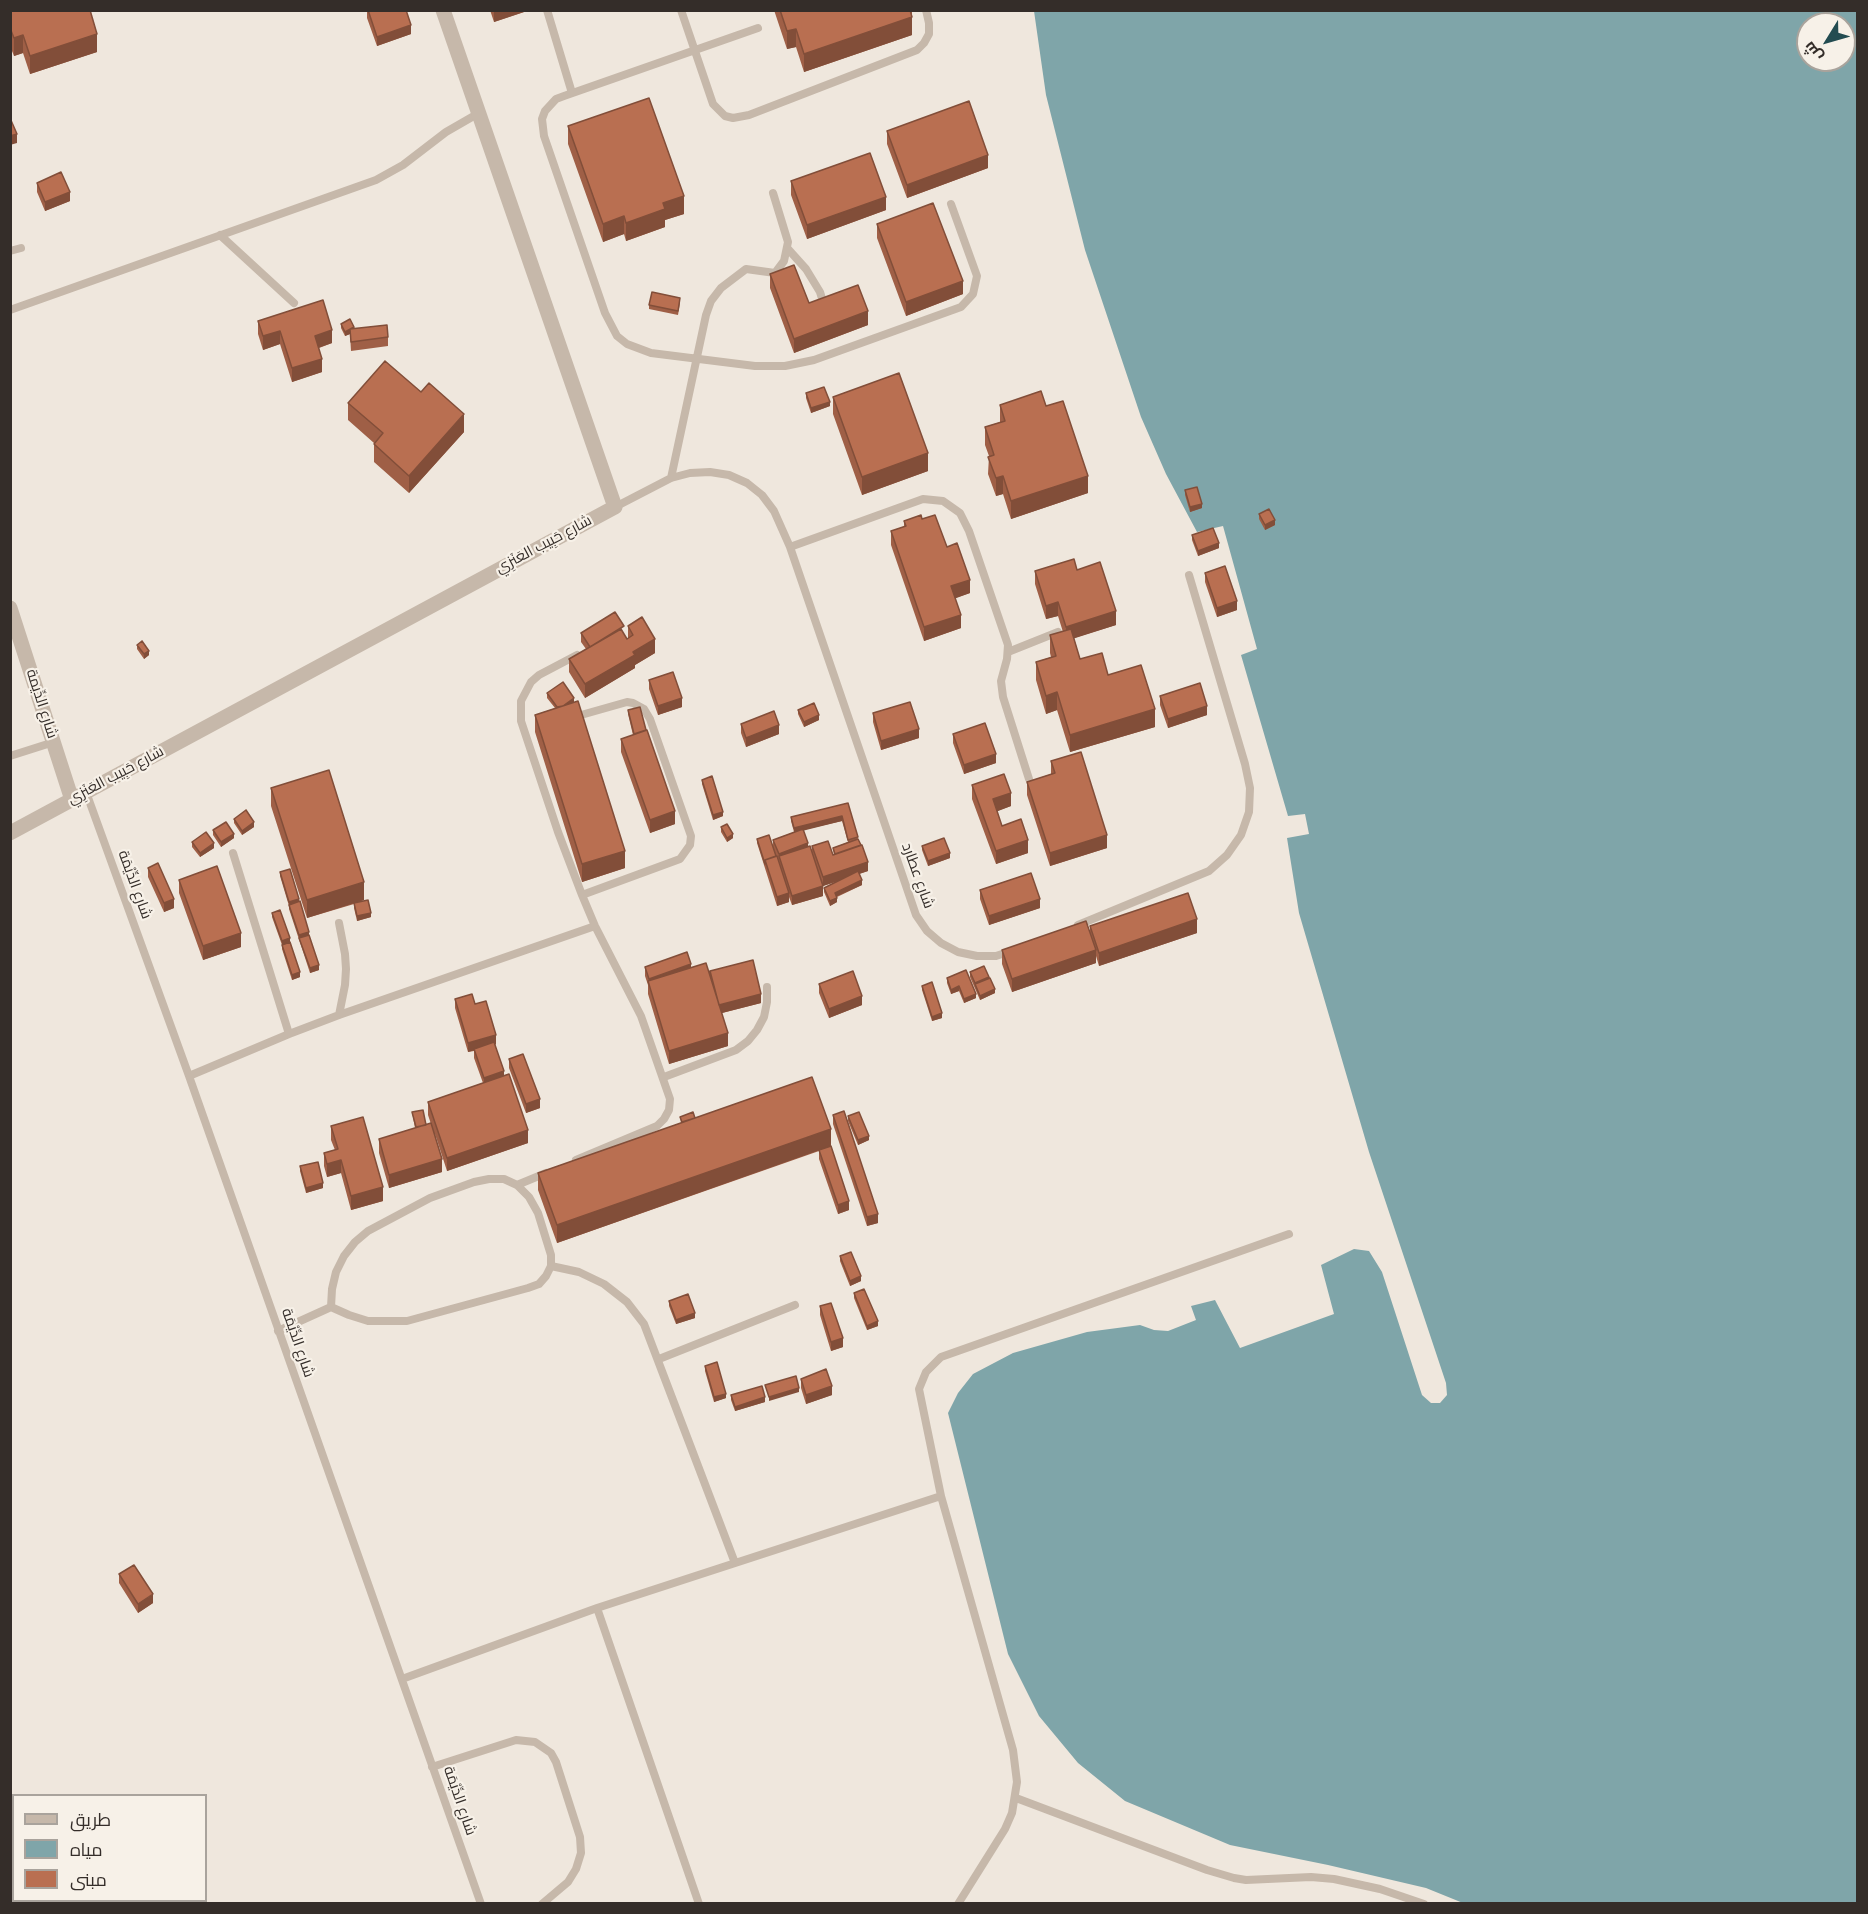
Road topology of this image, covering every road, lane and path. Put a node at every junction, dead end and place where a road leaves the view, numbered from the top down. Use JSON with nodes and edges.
{"nodes":[{"id":1,"x":443,"y":10,"type":"edge"},
{"id":2,"x":547,"y":10,"type":"edge"},
{"id":3,"x":681,"y":10,"type":"edge"},
{"id":4,"x":926,"y":10,"type":"edge"},
{"id":5,"x":758,"y":28,"type":"dead end"},
{"id":6,"x":694,"y":51,"type":"junction"},
{"id":7,"x":572,"y":93,"type":"junction"},
{"id":8,"x":479,"y":113,"type":"junction"},
{"id":9,"x":773,"y":193,"type":"dead end"},
{"id":10,"x":951,"y":204,"type":"dead end"},
{"id":11,"x":220,"y":235,"type":"junction"},
{"id":12,"x":21,"y":248,"type":"dead end"},
{"id":13,"x":788,"y":249,"type":"junction"},
{"id":14,"x":10,"y":251,"type":"edge"},
{"id":15,"x":294,"y":303,"type":"dead end"},
{"id":16,"x":824,"y":305,"type":"edge"},
{"id":17,"x":10,"y":310,"type":"edge"},
{"id":18,"x":698,"y":359,"type":"junction"},
{"id":19,"x":671,"y":478,"type":"junction"},
{"id":20,"x":615,"y":507,"type":"junction"},
{"id":21,"x":790,"y":547,"type":"junction"},
{"id":22,"x":1188,"y":575,"type":"dead end"},
{"id":23,"x":10,"y":608,"type":"edge"},
{"id":24,"x":1058,"y":632,"type":"edge"},
{"id":25,"x":1008,"y":652,"type":"junction"},
{"id":26,"x":580,"y":654,"type":"edge"},
{"id":27,"x":567,"y":719,"type":"edge"},
{"id":28,"x":534,"y":728,"type":"edge"},
{"id":29,"x":524,"y":731,"type":"junction"},
{"id":30,"x":54,"y":742,"type":"junction"},
{"id":31,"x":10,"y":756,"type":"edge"},
{"id":32,"x":1029,"y":779,"type":"edge"},
{"id":33,"x":79,"y":796,"type":"junction"},
{"id":34,"x":10,"y":832,"type":"edge"},
{"id":35,"x":233,"y":853,"type":"dead end"},
{"id":36,"x":582,"y":895,"type":"junction"},
{"id":37,"x":339,"y":923,"type":"dead end"},
{"id":38,"x":595,"y":926,"type":"junction"},
{"id":39,"x":1069,"y":928,"type":"edge"},
{"id":40,"x":1016,"y":950,"type":"edge"},
{"id":41,"x":767,"y":987,"type":"dead end"},
{"id":42,"x":339,"y":1015,"type":"junction"},
{"id":43,"x":289,"y":1034,"type":"junction"},
{"id":44,"x":189,"y":1076,"type":"junction"},
{"id":45,"x":664,"y":1077,"type":"junction"},
{"id":46,"x":571,"y":1162,"type":"edge"},
{"id":47,"x":549,"y":1171,"type":"edge"},
{"id":48,"x":517,"y":1185,"type":"junction"},
{"id":49,"x":1289,"y":1234,"type":"dead end"},
{"id":50,"x":551,"y":1266,"type":"junction"},
{"id":51,"x":795,"y":1305,"type":"dead end"},
{"id":52,"x":331,"y":1307,"type":"junction"},
{"id":53,"x":278,"y":1331,"type":"junction"},
{"id":54,"x":659,"y":1359,"type":"junction"},
{"id":55,"x":941,"y":1496,"type":"junction"},
{"id":56,"x":735,"y":1563,"type":"junction"},
{"id":57,"x":597,"y":1608,"type":"junction"},
{"id":58,"x":402,"y":1679,"type":"junction"},
{"id":59,"x":432,"y":1767,"type":"junction"},
{"id":60,"x":1016,"y":1798,"type":"junction"},
{"id":61,"x":963,"y":1896,"type":"junction"},
{"id":62,"x":481,"y":1904,"type":"edge"},
{"id":63,"x":542,"y":1904,"type":"edge"},
{"id":64,"x":699,"y":1904,"type":"edge"},
{"id":65,"x":958,"y":1904,"type":"edge"},
{"id":66,"x":970,"y":1904,"type":"edge"},
{"id":67,"x":1424,"y":1904,"type":"edge"}],
"edges":[{"from":1,"to":8,"type":"street"},
{"from":2,"to":7,"type":"lane"},
{"from":3,"to":6,"type":"lane"},
{"from":4,"to":6,"type":"lane"},
{"from":5,"to":6,"type":"lane"},
{"from":6,"to":7,"type":"lane"},
{"from":7,"to":18,"type":"lane"},
{"from":8,"to":11,"type":"lane"},
{"from":8,"to":20,"type":"street"},
{"from":9,"to":13,"type":"lane"},
{"from":10,"to":18,"type":"lane"},
{"from":11,"to":15,"type":"lane"},
{"from":11,"to":17,"type":"lane"},
{"from":12,"to":14,"type":"lane"},
{"from":13,"to":16,"type":"lane"},
{"from":13,"to":18,"type":"lane"},
{"from":18,"to":19,"type":"lane"},
{"from":19,"to":20,"type":"lane","name":"شارع عطارد"},
{"from":19,"to":21,"type":"lane","name":"شارع عطارد"},
{"from":20,"to":33,"type":"street","name":"شارع حَبِيب العَنَزِي"},
{"from":21,"to":25,"type":"lane"},
{"from":21,"to":40,"type":"lane","name":"شارع عطارد"},
{"from":22,"to":39,"type":"lane"},
{"from":23,"to":30,"type":"street","name":"شارع الدِّيمة"},
{"from":24,"to":25,"type":"lane"},
{"from":25,"to":32,"type":"lane"},
{"from":26,"to":29,"type":"lane"},
{"from":27,"to":36,"type":"lane"},
{"from":28,"to":29,"type":"lane"},
{"from":29,"to":36,"type":"lane"},
{"from":30,"to":31,"type":"lane"},
{"from":30,"to":33,"type":"street","name":"شارع الدِّيمة"},
{"from":33,"to":34,"type":"street","name":"شارع حَبِيب العَنَزِي"},
{"from":33,"to":44,"type":"lane","name":"شارع الدِّيْمَة"},
{"from":35,"to":43,"type":"lane"},
{"from":36,"to":38,"type":"lane"},
{"from":37,"to":42,"type":"lane"},
{"from":38,"to":42,"type":"lane"},
{"from":38,"to":45,"type":"lane"},
{"from":41,"to":45,"type":"lane"},
{"from":42,"to":43,"type":"lane"},
{"from":43,"to":44,"type":"lane"},
{"from":44,"to":53,"type":"lane","name":"شارع الدِّيْمَة"},
{"from":45,"to":46,"type":"lane"},
{"from":47,"to":48,"type":"lane"},
{"from":48,"to":50,"type":"lane"},
{"from":48,"to":52,"type":"lane"},
{"from":49,"to":55,"type":"lane"},
{"from":50,"to":52,"type":"lane"},
{"from":50,"to":54,"type":"lane"},
{"from":51,"to":54,"type":"lane"},
{"from":52,"to":53,"type":"lane"},
{"from":53,"to":58,"type":"lane","name":"شارع الدِّيْمَة"},
{"from":54,"to":56,"type":"lane"},
{"from":55,"to":56,"type":"lane"},
{"from":55,"to":60,"type":"lane"},
{"from":56,"to":57,"type":"lane"},
{"from":57,"to":58,"type":"lane"},
{"from":57,"to":64,"type":"lane"},
{"from":58,"to":59,"type":"lane","name":"شارع الدِّيْمَة"},
{"from":59,"to":62,"type":"lane","name":"شارع الدِّيْمَة"},
{"from":59,"to":63,"type":"lane"},
{"from":60,"to":61,"type":"lane"},
{"from":60,"to":67,"type":"lane"},
{"from":61,"to":65,"type":"lane"},
{"from":61,"to":66,"type":"lane"}]}
